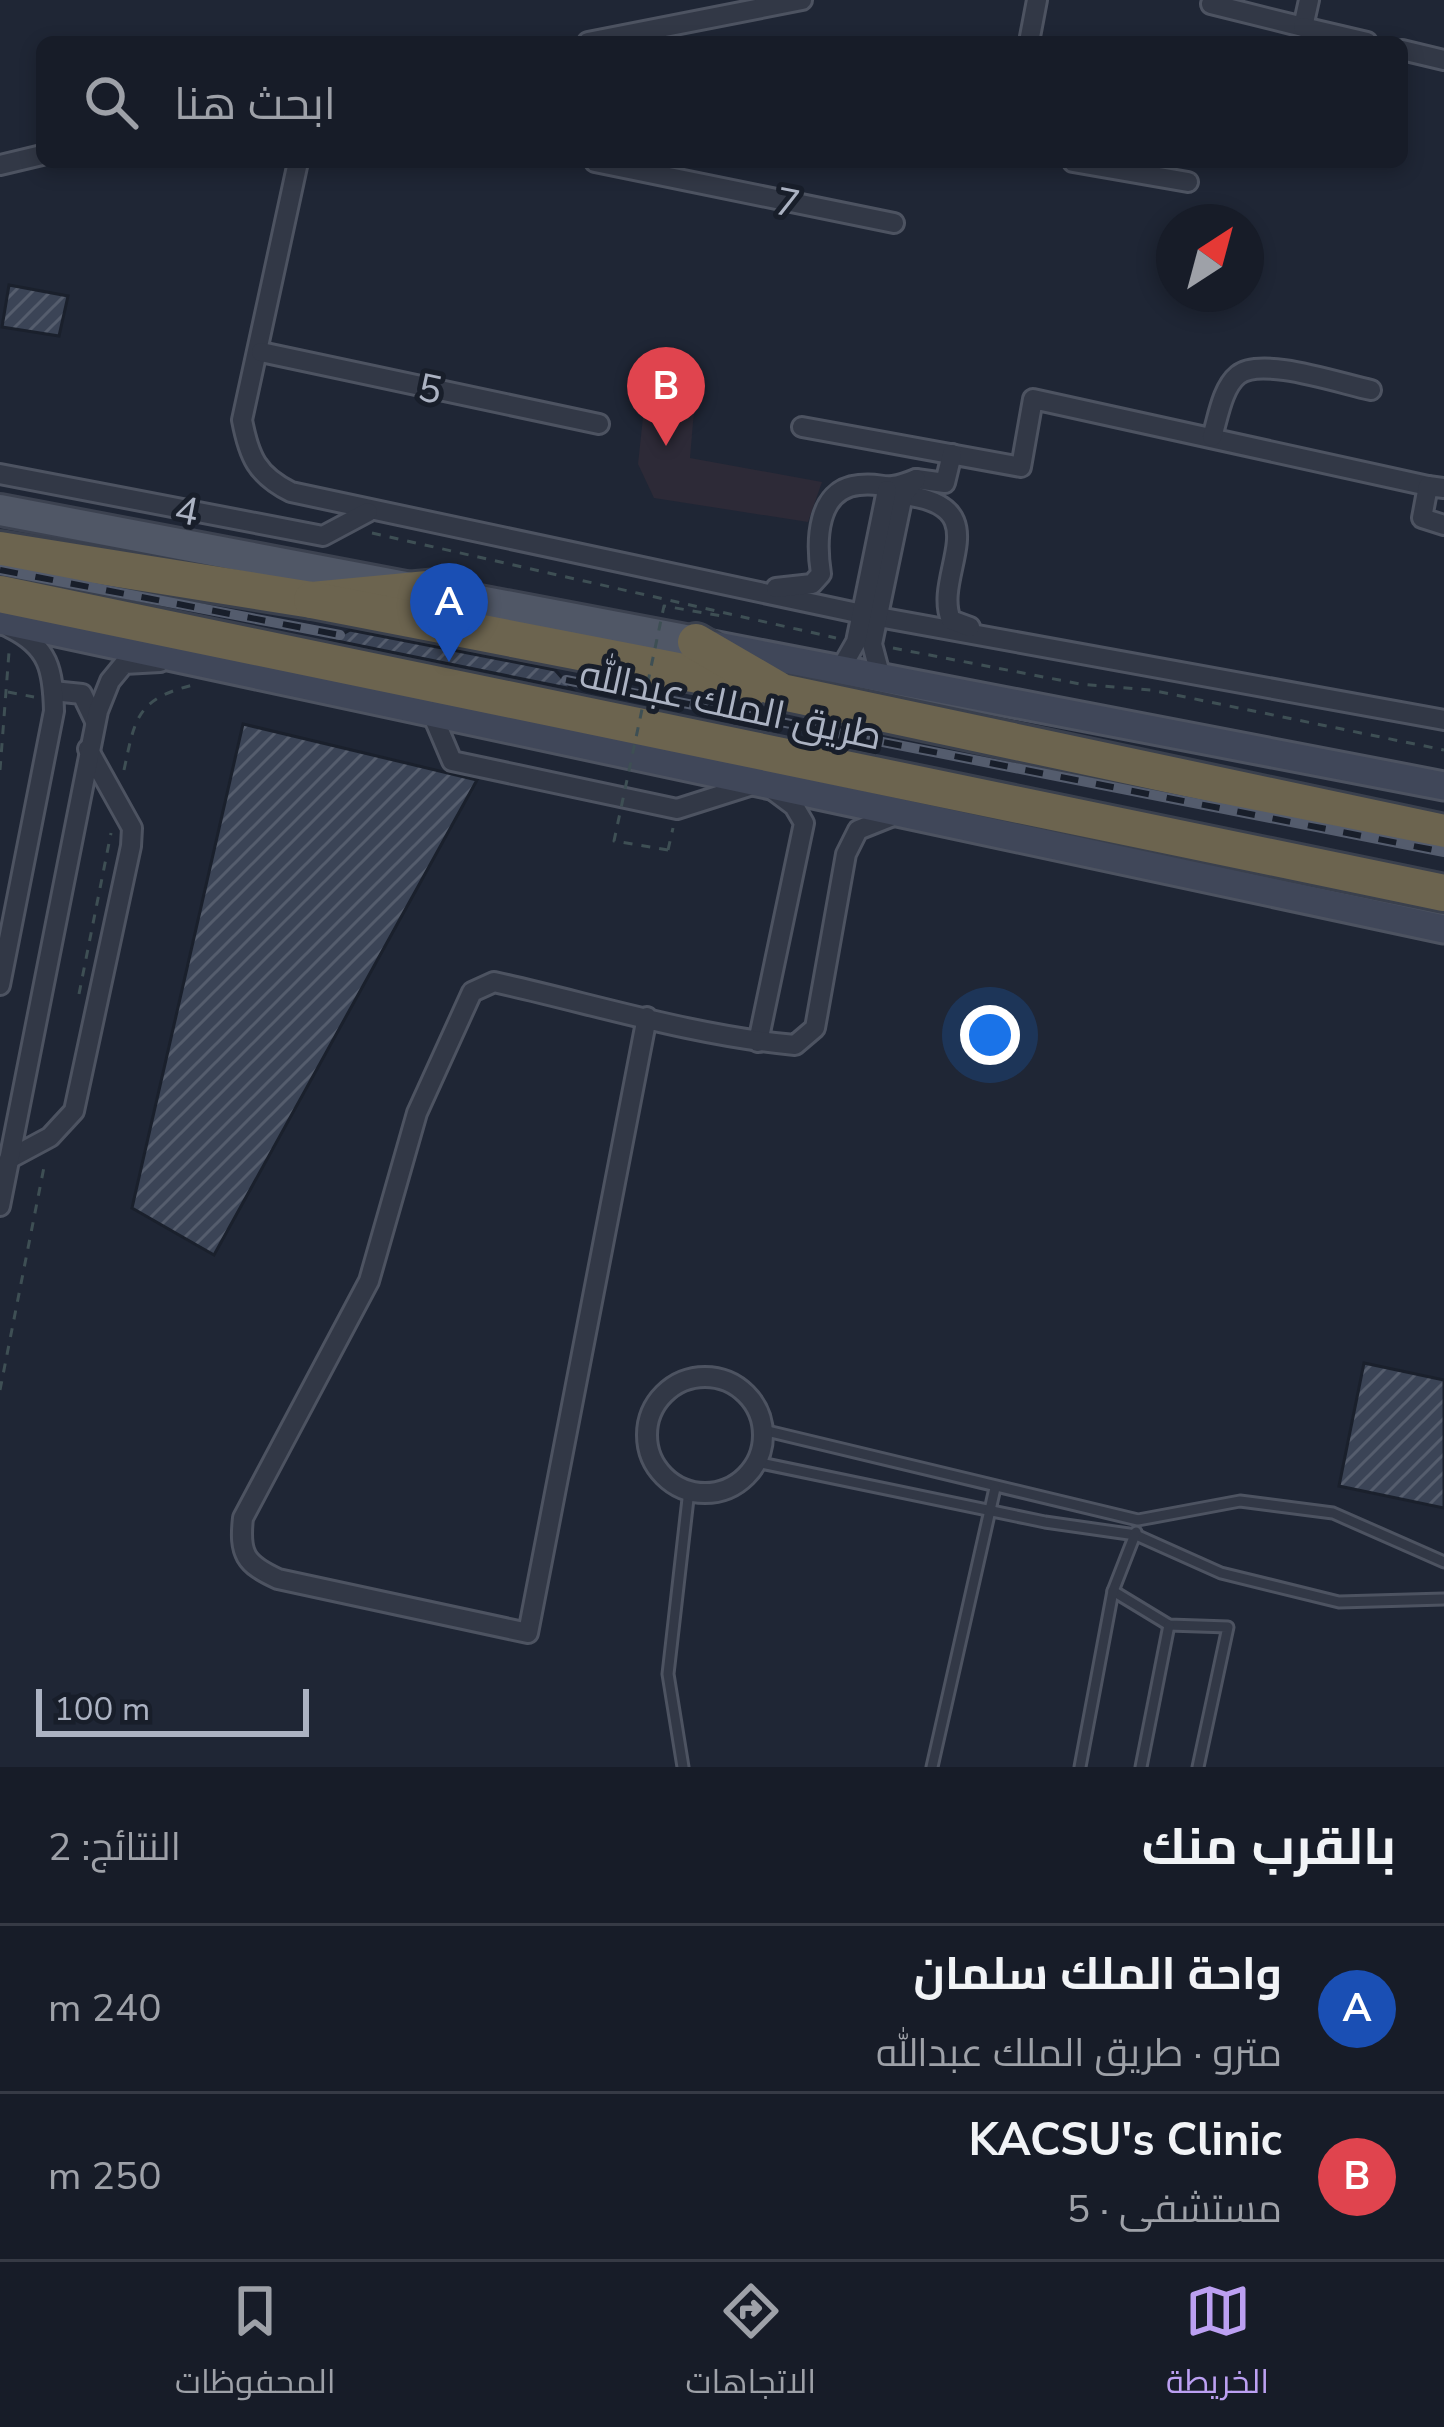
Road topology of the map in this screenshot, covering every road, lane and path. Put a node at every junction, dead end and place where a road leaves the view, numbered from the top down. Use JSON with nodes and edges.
{"nodes":[{"id":1,"x":802,"y":0,"type":"edge"},
{"id":2,"x":1037,"y":0,"type":"edge"},
{"id":3,"x":1309,"y":0,"type":"edge"},
{"id":4,"x":1211,"y":4,"type":"dead end"},
{"id":5,"x":714,"y":18,"type":"junction"},
{"id":6,"x":1304,"y":27,"type":"junction"},
{"id":7,"x":620,"y":36,"type":"edge"},
{"id":8,"x":714,"y":36,"type":"edge"},
{"id":9,"x":1030,"y":36,"type":"edge"},
{"id":10,"x":1342,"y":36,"type":"edge"},
{"id":11,"x":1408,"y":51,"type":"edge"},
{"id":12,"x":1444,"y":60,"type":"edge"},
{"id":13,"x":36,"y":156,"type":"edge"},
{"id":14,"x":0,"y":165,"type":"edge"},
{"id":15,"x":297,"y":168,"type":"edge"},
{"id":16,"x":655,"y":168,"type":"edge"},
{"id":17,"x":1108,"y":168,"type":"edge"},
{"id":18,"x":685,"y":171,"type":"edge"},
{"id":19,"x":1188,"y":182,"type":"dead end"},
{"id":20,"x":894,"y":224,"type":"dead end"},
{"id":21,"x":261,"y":352,"type":"junction"},
{"id":22,"x":1371,"y":390,"type":"dead end"},
{"id":23,"x":599,"y":424,"type":"dead end"},
{"id":24,"x":802,"y":427,"type":"dead end"},
{"id":25,"x":1212,"y":437,"type":"junction"},
{"id":26,"x":952,"y":454,"type":"junction"},
{"id":27,"x":0,"y":474,"type":"edge"},
{"id":28,"x":1436,"y":487,"type":"edge"},
{"id":29,"x":902,"y":488,"type":"junction"},
{"id":30,"x":0,"y":510,"type":"edge"},
{"id":31,"x":368,"y":512,"type":"junction"},
{"id":32,"x":1444,"y":525,"type":"edge"},
{"id":33,"x":341,"y":526,"type":"junction"},
{"id":34,"x":0,"y":550,"type":"edge"},
{"id":35,"x":437,"y":588,"type":"junction"},
{"id":36,"x":743,"y":590,"type":"junction"},
{"id":37,"x":0,"y":594,"type":"edge"},
{"id":38,"x":312,"y":600,"type":"junction"},
{"id":39,"x":870,"y":616,"type":"junction"},
{"id":40,"x":728,"y":617,"type":"junction"},
{"id":41,"x":0,"y":622,"type":"edge"},
{"id":42,"x":1008,"y":641,"type":"junction"},
{"id":43,"x":696,"y":642,"type":"junction"},
{"id":44,"x":864,"y":643,"type":"junction"},
{"id":45,"x":0,"y":646,"type":"edge"},
{"id":46,"x":840,"y":670,"type":"junction"},
{"id":47,"x":198,"y":673,"type":"junction"},
{"id":48,"x":881,"y":678,"type":"junction"},
{"id":49,"x":8,"y":692,"type":"junction"},
{"id":50,"x":782,"y":692,"type":"junction"},
{"id":51,"x":46,"y":694,"type":"junction"},
{"id":52,"x":430,"y":709,"type":"junction"},
{"id":53,"x":1444,"y":720,"type":"edge"},
{"id":54,"x":95,"y":721,"type":"junction"},
{"id":55,"x":88,"y":749,"type":"junction"},
{"id":56,"x":1444,"y":750,"type":"edge"},
{"id":57,"x":0,"y":770,"type":"edge"},
{"id":58,"x":762,"y":782,"type":"junction"},
{"id":59,"x":1444,"y":786,"type":"edge"},
{"id":60,"x":117,"y":802,"type":"junction"},
{"id":61,"x":677,"y":809,"type":"junction"},
{"id":62,"x":902,"y":813,"type":"junction"},
{"id":63,"x":1444,"y":833,"type":"edge"},
{"id":64,"x":1444,"y":893,"type":"edge"},
{"id":65,"x":7,"y":912,"type":"edge"},
{"id":66,"x":1444,"y":929,"type":"edge"},
{"id":67,"x":0,"y":985,"type":"edge"},
{"id":68,"x":77,"y":1003,"type":"dead end"},
{"id":69,"x":647,"y":1017,"type":"junction"},
{"id":70,"x":758,"y":1042,"type":"junction"},
{"id":71,"x":50,"y":1137,"type":"junction"},
{"id":72,"x":9,"y":1159,"type":"junction"},
{"id":73,"x":0,"y":1206,"type":"edge"},
{"id":74,"x":0,"y":1390,"type":"edge"},
{"id":75,"x":763,"y":1430,"type":"junction"},
{"id":76,"x":756,"y":1462,"type":"junction"},
{"id":77,"x":995,"y":1488,"type":"junction"},
{"id":78,"x":689,"y":1490,"type":"junction"},
{"id":79,"x":988,"y":1511,"type":"junction"},
{"id":80,"x":1138,"y":1520,"type":"junction"},
{"id":81,"x":1136,"y":1535,"type":"junction"},
{"id":82,"x":1444,"y":1562,"type":"edge"},
{"id":83,"x":1113,"y":1591,"type":"junction"},
{"id":84,"x":1444,"y":1598,"type":"edge"},
{"id":85,"x":1169,"y":1625,"type":"junction"},
{"id":86,"x":683,"y":1767,"type":"edge"},
{"id":87,"x":932,"y":1767,"type":"edge"},
{"id":88,"x":1080,"y":1767,"type":"edge"},
{"id":89,"x":1141,"y":1767,"type":"edge"},
{"id":90,"x":1198,"y":1767,"type":"edge"}],
"edges":[{"from":1,"to":5,"type":"street"},
{"from":2,"to":9,"type":"street"},
{"from":3,"to":6,"type":"street"},
{"from":4,"to":6,"type":"street"},
{"from":5,"to":7,"type":"street"},
{"from":5,"to":8,"type":"street"},
{"from":6,"to":10,"type":"street"},
{"from":11,"to":12,"type":"street"},
{"from":13,"to":14,"type":"street"},
{"from":15,"to":21,"type":"street"},
{"from":16,"to":18,"type":"street","name":"7"},
{"from":17,"to":19,"type":"street"},
{"from":18,"to":20,"type":"street","name":"7"},
{"from":21,"to":23,"type":"street","name":"5"},
{"from":21,"to":31,"type":"street"},
{"from":22,"to":25,"type":"street"},
{"from":24,"to":26,"type":"street"},
{"from":25,"to":26,"type":"street"},
{"from":25,"to":28,"type":"street"},
{"from":26,"to":29,"type":"street"},
{"from":27,"to":33,"type":"street","name":"4"},
{"from":28,"to":32,"type":"street"},
{"from":29,"to":36,"type":"street"},
{"from":29,"to":39,"type":"street"},
{"from":29,"to":42,"type":"street"},
{"from":30,"to":35,"type":"main road"},
{"from":31,"to":33,"type":"street","name":"4"},
{"from":31,"to":36,"type":"street"},
{"from":33,"to":40,"type":"path"},
{"from":34,"to":38,"type":"highway"},
{"from":35,"to":38,"type":"highway"},
{"from":35,"to":43,"type":"main road"},
{"from":36,"to":39,"type":"street"},
{"from":37,"to":64,"type":"highway","name":"طريق الملك عبدالله"},
{"from":38,"to":50,"type":"highway"},
{"from":39,"to":42,"type":"street"},
{"from":39,"to":44,"type":"street"},
{"from":40,"to":44,"type":"path"},
{"from":40,"to":61,"type":"path","bridge":true},
{"from":41,"to":47,"type":"main road"},
{"from":41,"to":51,"type":"street"},
{"from":42,"to":53,"type":"street"},
{"from":43,"to":46,"type":"main road"},
{"from":43,"to":50,"type":"highway","name":"طريق الملك عبدالله"},
{"from":44,"to":46,"type":"street"},
{"from":44,"to":48,"type":"street"},
{"from":44,"to":56,"type":"path"},
{"from":45,"to":49,"type":"path"},
{"from":46,"to":48,"type":"main road"},
{"from":47,"to":52,"type":"main road"},
{"from":47,"to":54,"type":"street"},
{"from":47,"to":60,"type":"path"},
{"from":48,"to":59,"type":"main road"},
{"from":49,"to":51,"type":"path"},
{"from":49,"to":57,"type":"path"},
{"from":50,"to":63,"type":"highway","name":"طريق الملك عبدالله"},
{"from":51,"to":54,"type":"street"},
{"from":51,"to":65,"type":"street"},
{"from":52,"to":58,"type":"main road"},
{"from":52,"to":61,"type":"street"},
{"from":54,"to":55,"type":"street"},
{"from":55,"to":60,"type":"street"},
{"from":55,"to":72,"type":"street"},
{"from":58,"to":61,"type":"street"},
{"from":58,"to":62,"type":"main road"},
{"from":58,"to":70,"type":"street"},
{"from":60,"to":68,"type":"path"},
{"from":60,"to":71,"type":"street"},
{"from":62,"to":66,"type":"main road"},
{"from":62,"to":70,"type":"street"},
{"from":65,"to":67,"type":"street"},
{"from":69,"to":69,"type":"street"},
{"from":69,"to":70,"type":"street"},
{"from":71,"to":72,"type":"street"},
{"from":71,"to":74,"type":"path"},
{"from":72,"to":73,"type":"street"},
{"from":75,"to":76,"type":"street"},
{"from":75,"to":77,"type":"lane"},
{"from":75,"to":78,"type":"street"},
{"from":76,"to":78,"type":"street"},
{"from":76,"to":79,"type":"lane"},
{"from":77,"to":79,"type":"lane"},
{"from":77,"to":80,"type":"lane"},
{"from":78,"to":86,"type":"lane"},
{"from":79,"to":81,"type":"lane"},
{"from":79,"to":87,"type":"lane"},
{"from":80,"to":81,"type":"lane"},
{"from":80,"to":82,"type":"lane"},
{"from":81,"to":83,"type":"lane"},
{"from":81,"to":84,"type":"lane"},
{"from":83,"to":85,"type":"lane"},
{"from":83,"to":88,"type":"lane"},
{"from":85,"to":89,"type":"lane"},
{"from":85,"to":90,"type":"lane"}]}
